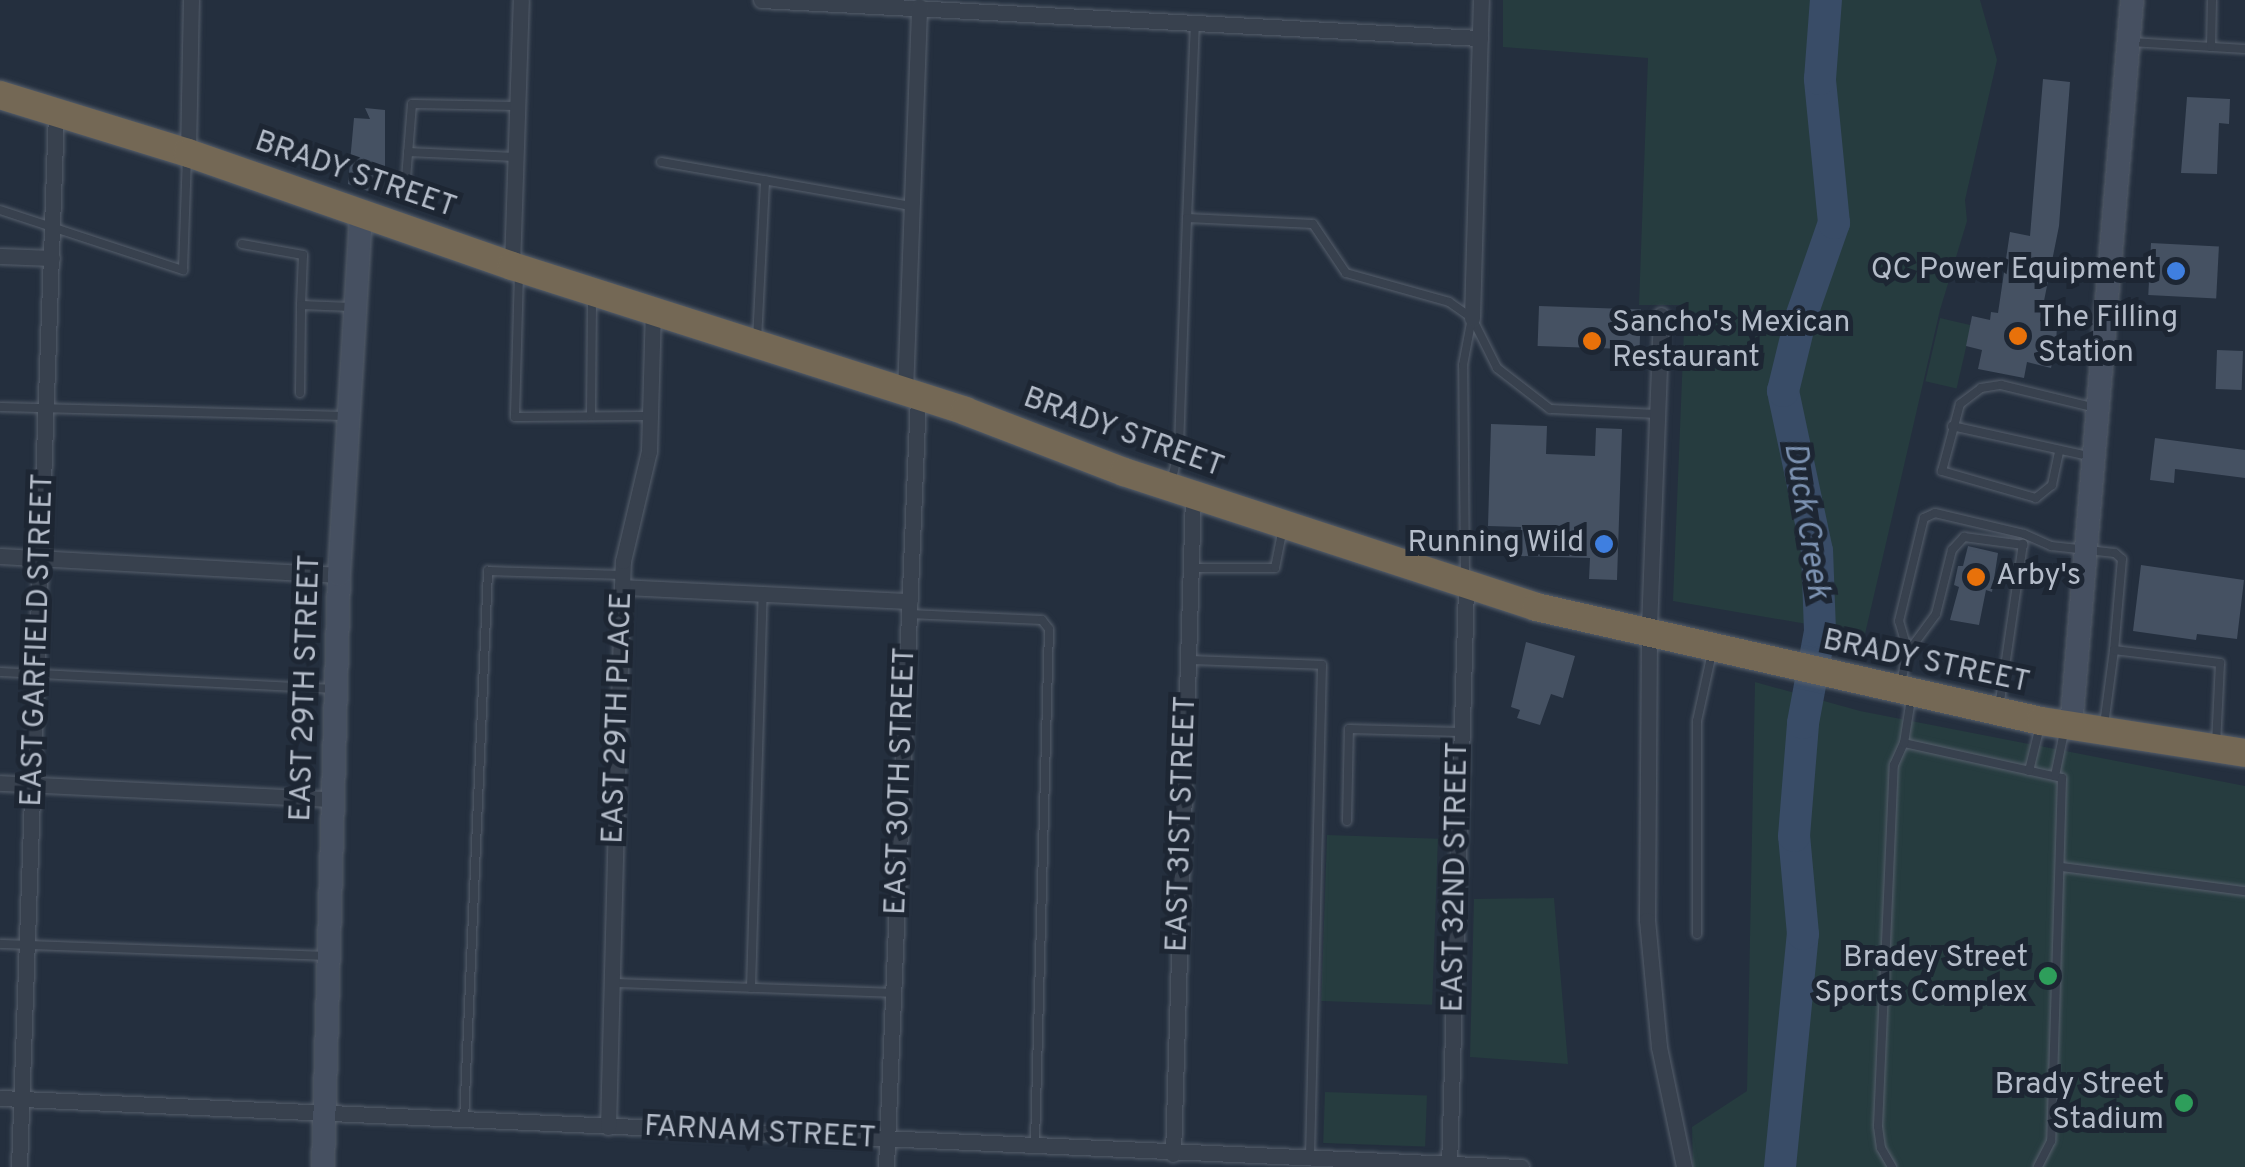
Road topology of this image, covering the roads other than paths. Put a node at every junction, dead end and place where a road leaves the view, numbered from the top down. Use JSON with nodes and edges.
{"nodes":[{"id":1,"x":191,"y":0,"type":"edge"},
{"id":2,"x":521,"y":0,"type":"edge"},
{"id":3,"x":761,"y":0,"type":"edge"},
{"id":4,"x":1480,"y":0,"type":"edge"},
{"id":5,"x":2132,"y":0,"type":"edge"},
{"id":6,"x":2212,"y":0,"type":"edge"},
{"id":7,"x":829,"y":1,"type":"edge"},
{"id":8,"x":919,"y":6,"type":"junction"},
{"id":9,"x":1195,"y":21,"type":"junction"},
{"id":10,"x":1480,"y":38,"type":"junction"},
{"id":11,"x":2131,"y":42,"type":"junction"},
{"id":12,"x":2211,"y":47,"type":"junction"},
{"id":13,"x":2245,"y":49,"type":"edge"},
{"id":14,"x":0,"y":95,"type":"edge"},
{"id":15,"x":516,"y":106,"type":"junction"},
{"id":16,"x":56,"y":112,"type":"junction"},
{"id":17,"x":408,"y":152,"type":"junction"},
{"id":18,"x":188,"y":153,"type":"junction"},
{"id":19,"x":515,"y":157,"type":"junction"},
{"id":20,"x":660,"y":162,"type":"dead end"},
{"id":21,"x":765,"y":180,"type":"junction"},
{"id":22,"x":405,"y":190,"type":"dead end"},
{"id":23,"x":912,"y":206,"type":"junction"},
{"id":24,"x":0,"y":210,"type":"edge"},
{"id":25,"x":361,"y":212,"type":"junction"},
{"id":26,"x":1187,"y":218,"type":"junction"},
{"id":27,"x":53,"y":228,"type":"junction"},
{"id":28,"x":242,"y":244,"type":"dead end"},
{"id":29,"x":0,"y":256,"type":"edge"},
{"id":30,"x":52,"y":258,"type":"junction"},
{"id":31,"x":516,"y":267,"type":"junction"},
{"id":32,"x":592,"y":292,"type":"junction"},
{"id":33,"x":302,"y":305,"type":"junction"},
{"id":34,"x":356,"y":307,"type":"junction"},
{"id":35,"x":653,"y":312,"type":"junction"},
{"id":36,"x":1662,"y":315,"type":"dead end"},
{"id":37,"x":1472,"y":318,"type":"junction"},
{"id":38,"x":757,"y":345,"type":"junction"},
{"id":39,"x":300,"y":392,"type":"dead end"},
{"id":40,"x":912,"y":394,"type":"junction"},
{"id":41,"x":0,"y":407,"type":"edge"},
{"id":42,"x":2096,"y":408,"type":"junction"},
{"id":43,"x":47,"y":409,"type":"junction"},
{"id":44,"x":1658,"y":414,"type":"junction"},
{"id":45,"x":350,"y":416,"type":"junction"},
{"id":46,"x":591,"y":416,"type":"junction"},
{"id":47,"x":650,"y":416,"type":"junction"},
{"id":48,"x":1952,"y":426,"type":"junction"},
{"id":49,"x":2059,"y":452,"type":"junction"},
{"id":50,"x":2093,"y":457,"type":"junction"},
{"id":51,"x":1181,"y":491,"type":"junction"},
{"id":52,"x":1283,"y":526,"type":"junction"},
{"id":53,"x":2024,"y":534,"type":"junction"},
{"id":54,"x":2023,"y":545,"type":"junction"},
{"id":55,"x":2085,"y":549,"type":"junction"},
{"id":56,"x":0,"y":556,"type":"edge"},
{"id":57,"x":42,"y":558,"type":"junction"},
{"id":58,"x":1191,"y":568,"type":"junction"},
{"id":59,"x":339,"y":575,"type":"junction"},
{"id":60,"x":622,"y":581,"type":"junction"},
{"id":61,"x":1466,"y":586,"type":"junction"},
{"id":62,"x":763,"y":594,"type":"junction"},
{"id":63,"x":909,"y":608,"type":"junction"},
{"id":64,"x":1649,"y":634,"type":"junction"},
{"id":65,"x":1713,"y":649,"type":"junction"},
{"id":66,"x":2114,"y":650,"type":"junction"},
{"id":67,"x":1908,"y":652,"type":"junction"},
{"id":68,"x":1188,"y":660,"type":"junction"},
{"id":69,"x":0,"y":672,"type":"edge"},
{"id":70,"x":38,"y":674,"type":"junction"},
{"id":71,"x":336,"y":689,"type":"junction"},
{"id":72,"x":1906,"y":693,"type":"junction"},
{"id":73,"x":1998,"y":712,"type":"junction"},
{"id":74,"x":2059,"y":725,"type":"junction"},
{"id":75,"x":1460,"y":732,"type":"junction"},
{"id":76,"x":2103,"y":733,"type":"junction"},
{"id":77,"x":1904,"y":743,"type":"junction"},
{"id":78,"x":2216,"y":749,"type":"junction"},
{"id":79,"x":2245,"y":754,"type":"edge"},
{"id":80,"x":2029,"y":771,"type":"junction"},
{"id":81,"x":2055,"y":776,"type":"junction"},
{"id":82,"x":0,"y":783,"type":"edge"},
{"id":83,"x":34,"y":785,"type":"junction"},
{"id":84,"x":333,"y":799,"type":"junction"},
{"id":85,"x":1347,"y":821,"type":"dead end"},
{"id":86,"x":2062,"y":867,"type":"junction"},
{"id":87,"x":2245,"y":891,"type":"edge"},
{"id":88,"x":1697,"y":934,"type":"dead end"},
{"id":89,"x":0,"y":944,"type":"edge"},
{"id":90,"x":28,"y":945,"type":"junction"},
{"id":91,"x":329,"y":956,"type":"junction"},
{"id":92,"x":612,"y":983,"type":"junction"},
{"id":93,"x":751,"y":988,"type":"junction"},
{"id":94,"x":893,"y":993,"type":"junction"},
{"id":95,"x":0,"y":1098,"type":"edge"},
{"id":96,"x":21,"y":1099,"type":"junction"},
{"id":97,"x":325,"y":1114,"type":"junction"},
{"id":98,"x":464,"y":1120,"type":"junction"},
{"id":99,"x":608,"y":1128,"type":"junction"},
{"id":100,"x":887,"y":1140,"type":"junction"},
{"id":101,"x":1035,"y":1148,"type":"junction"},
{"id":102,"x":1173,"y":1154,"type":"junction"},
{"id":103,"x":1310,"y":1161,"type":"junction"},
{"id":104,"x":1449,"y":1166,"type":"edge"},
{"id":105,"x":19,"y":1167,"type":"edge"},
{"id":106,"x":323,"y":1167,"type":"edge"},
{"id":107,"x":886,"y":1167,"type":"edge"},
{"id":108,"x":1521,"y":1167,"type":"edge"},
{"id":109,"x":1684,"y":1167,"type":"edge"},
{"id":110,"x":1892,"y":1167,"type":"edge"},
{"id":111,"x":2038,"y":1167,"type":"edge"}],
"edges":[{"from":1,"to":18,"type":"street"},
{"from":2,"to":15,"type":"street"},
{"from":3,"to":7,"type":"street"},
{"from":4,"to":10,"type":"street"},
{"from":5,"to":11,"type":"street"},
{"from":6,"to":12,"type":"lane"},
{"from":7,"to":8,"type":"street"},
{"from":8,"to":9,"type":"street"},
{"from":8,"to":23,"type":"street","name":"EAST 30TH STREET"},
{"from":9,"to":10,"type":"street"},
{"from":9,"to":26,"type":"lane"},
{"from":10,"to":37,"type":"street"},
{"from":11,"to":12,"type":"lane"},
{"from":11,"to":42,"type":"street"},
{"from":12,"to":13,"type":"lane"},
{"from":14,"to":16,"type":"highway","name":"BRADY STREET"},
{"from":15,"to":17,"type":"lane"},
{"from":15,"to":19,"type":"street"},
{"from":16,"to":18,"type":"highway","name":"BRADY STREET"},
{"from":16,"to":27,"type":"street","name":"EAST GARFIELD STREET"},
{"from":17,"to":19,"type":"lane"},
{"from":17,"to":22,"type":"lane"},
{"from":18,"to":25,"type":"highway","name":"BRADY STREET"},
{"from":18,"to":27,"type":"lane"},
{"from":19,"to":31,"type":"street"},
{"from":20,"to":21,"type":"lane"},
{"from":21,"to":23,"type":"lane"},
{"from":21,"to":38,"type":"lane"},
{"from":23,"to":40,"type":"street","name":"EAST 30TH STREET"},
{"from":24,"to":27,"type":"lane"},
{"from":25,"to":31,"type":"highway","name":"BRADY STREET"},
{"from":25,"to":34,"type":"street","name":"EAST 29TH STREET"},
{"from":26,"to":37,"type":"lane"},
{"from":26,"to":51,"type":"lane"},
{"from":27,"to":30,"type":"street","name":"EAST GARFIELD STREET"},
{"from":28,"to":33,"type":"lane"},
{"from":29,"to":30,"type":"street"},
{"from":30,"to":43,"type":"street","name":"EAST GARFIELD STREET"},
{"from":31,"to":32,"type":"highway","name":"BRADY STREET"},
{"from":31,"to":46,"type":"lane"},
{"from":32,"to":35,"type":"highway","name":"BRADY STREET"},
{"from":32,"to":46,"type":"lane"},
{"from":33,"to":34,"type":"lane"},
{"from":33,"to":39,"type":"lane"},
{"from":34,"to":45,"type":"street","name":"EAST 29TH STREET"},
{"from":35,"to":38,"type":"highway","name":"BRADY STREET"},
{"from":35,"to":47,"type":"street","name":"EAST 29TH PLACE"},
{"from":36,"to":44,"type":"street"},
{"from":37,"to":44,"type":"lane"},
{"from":37,"to":61,"type":"lane"},
{"from":38,"to":40,"type":"highway","name":"BRADY STREET"},
{"from":40,"to":51,"type":"highway","name":"BRADY STREET"},
{"from":40,"to":63,"type":"street","name":"EAST 30TH STREET"},
{"from":41,"to":43,"type":"lane"},
{"from":42,"to":48,"type":"lane"},
{"from":42,"to":50,"type":"street"},
{"from":43,"to":45,"type":"lane"},
{"from":43,"to":57,"type":"street","name":"EAST GARFIELD STREET"},
{"from":44,"to":64,"type":"street"},
{"from":45,"to":59,"type":"street","name":"EAST 29TH STREET"},
{"from":46,"to":47,"type":"lane"},
{"from":47,"to":60,"type":"street","name":"EAST 29TH PLACE"},
{"from":48,"to":49,"type":"lane"},
{"from":48,"to":49,"type":"lane"},
{"from":49,"to":50,"type":"lane"},
{"from":50,"to":55,"type":"street"},
{"from":51,"to":52,"type":"highway","name":"BRADY STREET"},
{"from":51,"to":58,"type":"street","name":"EAST 31ST STREET"},
{"from":52,"to":58,"type":"lane"},
{"from":52,"to":61,"type":"highway","name":"BRADY STREET"},
{"from":53,"to":54,"type":"lane"},
{"from":53,"to":55,"type":"lane"},
{"from":53,"to":67,"type":"lane"},
{"from":54,"to":67,"type":"lane"},
{"from":54,"to":73,"type":"lane"},
{"from":55,"to":66,"type":"lane"},
{"from":55,"to":74,"type":"street"},
{"from":56,"to":57,"type":"street"},
{"from":57,"to":59,"type":"street"},
{"from":57,"to":70,"type":"street","name":"EAST GARFIELD STREET"},
{"from":58,"to":68,"type":"street","name":"EAST 31ST STREET"},
{"from":59,"to":71,"type":"street","name":"EAST 29TH STREET"},
{"from":60,"to":62,"type":"street"},
{"from":60,"to":92,"type":"street","name":"EAST 29TH PLACE"},
{"from":60,"to":98,"type":"lane"},
{"from":61,"to":64,"type":"highway","name":"BRADY STREET"},
{"from":61,"to":75,"type":"street","name":"EAST 32ND STREET"},
{"from":62,"to":63,"type":"street"},
{"from":62,"to":93,"type":"lane"},
{"from":63,"to":94,"type":"street","name":"EAST 30TH STREET"},
{"from":63,"to":101,"type":"lane"},
{"from":64,"to":65,"type":"highway","name":"BRADY STREET"},
{"from":64,"to":109,"type":"street"},
{"from":65,"to":72,"type":"highway","name":"BRADY STREET"},
{"from":65,"to":88,"type":"lane"},
{"from":66,"to":76,"type":"lane"},
{"from":66,"to":78,"type":"lane"},
{"from":67,"to":72,"type":"lane"},
{"from":68,"to":102,"type":"street","name":"EAST 31ST STREET"},
{"from":68,"to":103,"type":"lane"},
{"from":69,"to":70,"type":"lane"},
{"from":70,"to":71,"type":"lane"},
{"from":70,"to":83,"type":"street","name":"EAST GARFIELD STREET"},
{"from":71,"to":84,"type":"street","name":"EAST 29TH STREET"},
{"from":72,"to":73,"type":"highway","name":"BRADY STREET"},
{"from":72,"to":77,"type":"lane"},
{"from":73,"to":74,"type":"highway","name":"BRADY STREET"},
{"from":74,"to":76,"type":"highway","name":"BRADY STREET"},
{"from":74,"to":80,"type":"lane"},
{"from":74,"to":81,"type":"lane"},
{"from":75,"to":85,"type":"lane"},
{"from":75,"to":104,"type":"street","name":"EAST 32ND STREET"},
{"from":76,"to":78,"type":"highway","name":"BRADY STREET"},
{"from":77,"to":80,"type":"lane"},
{"from":77,"to":110,"type":"lane"},
{"from":78,"to":79,"type":"highway","name":"BRADY STREET"},
{"from":80,"to":81,"type":"lane"},
{"from":81,"to":86,"type":"lane"},
{"from":82,"to":83,"type":"street"},
{"from":83,"to":84,"type":"street"},
{"from":83,"to":90,"type":"street","name":"EAST GARFIELD STREET"},
{"from":84,"to":91,"type":"street","name":"EAST 29TH STREET"},
{"from":86,"to":87,"type":"lane"},
{"from":86,"to":111,"type":"lane"},
{"from":89,"to":90,"type":"lane"},
{"from":90,"to":91,"type":"lane"},
{"from":90,"to":96,"type":"street","name":"EAST GARFIELD STREET"},
{"from":91,"to":97,"type":"street","name":"EAST 29TH STREET"},
{"from":92,"to":93,"type":"lane"},
{"from":92,"to":99,"type":"street","name":"EAST 29TH PLACE"},
{"from":93,"to":94,"type":"lane"},
{"from":94,"to":100,"type":"street","name":"EAST 30TH STREET"},
{"from":95,"to":96,"type":"street","name":"FARNAM STREET"},
{"from":96,"to":97,"type":"street","name":"FARNAM STREET"},
{"from":96,"to":105,"type":"street","name":"EAST GARFIELD STREET"},
{"from":97,"to":98,"type":"street","name":"FARNAM STREET"},
{"from":97,"to":106,"type":"street","name":"EAST 29TH STREET"},
{"from":98,"to":99,"type":"street","name":"FARNAM STREET"},
{"from":99,"to":100,"type":"street","name":"FARNAM STREET"},
{"from":100,"to":101,"type":"street","name":"FARNAM STREET"},
{"from":100,"to":107,"type":"street","name":"EAST 30TH STREET"},
{"from":101,"to":102,"type":"street","name":"FARNAM STREET"},
{"from":102,"to":103,"type":"street","name":"FARNAM STREET"},
{"from":103,"to":104,"type":"street","name":"FARNAM STREET"},
{"from":104,"to":108,"type":"street","name":"FARNAM STREET"}]}
